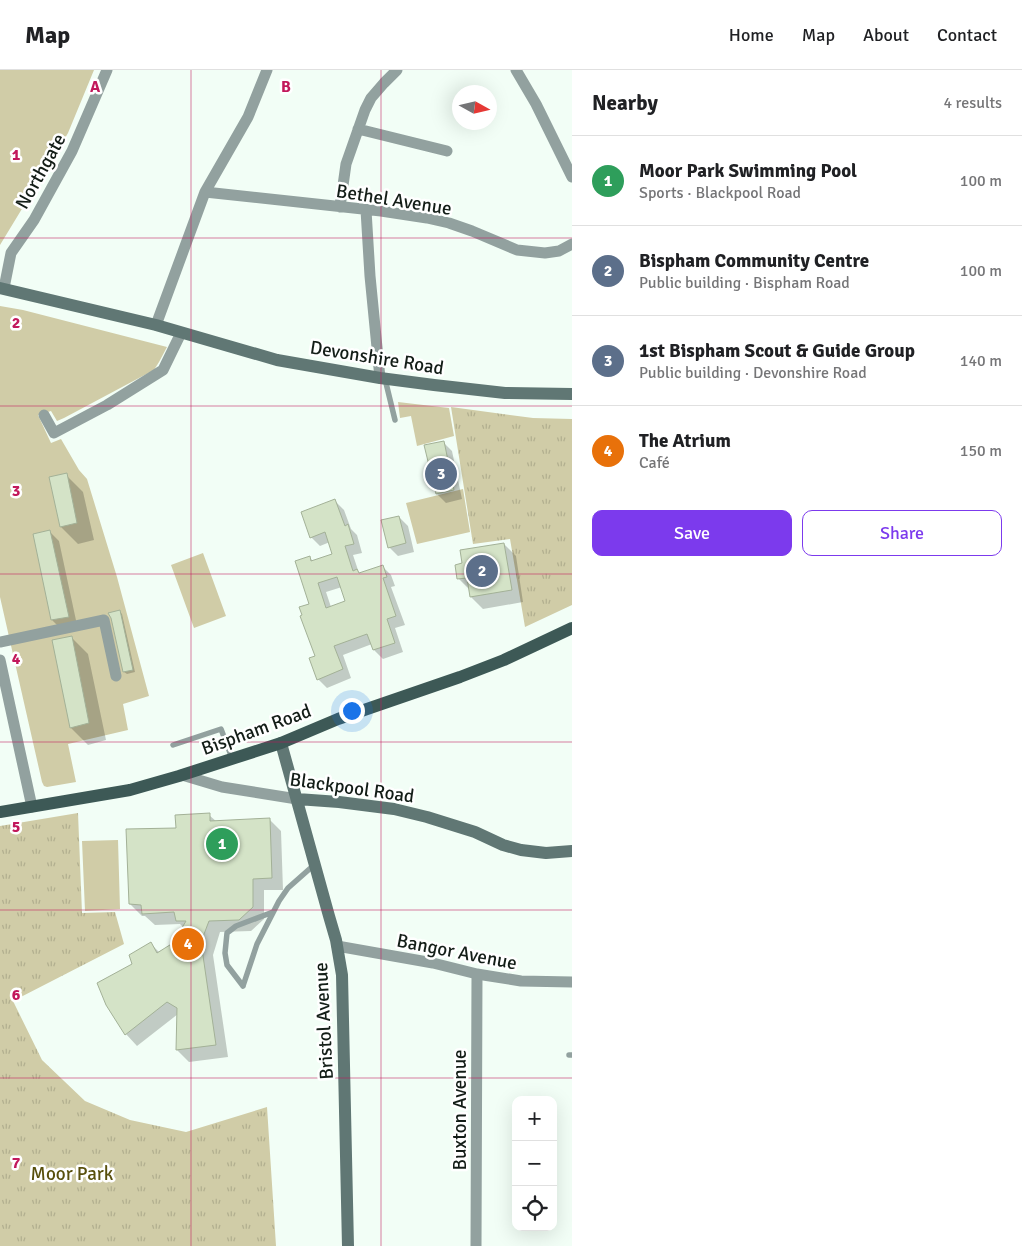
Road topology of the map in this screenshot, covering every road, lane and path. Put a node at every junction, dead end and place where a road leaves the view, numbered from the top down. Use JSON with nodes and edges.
{"nodes":[{"id":1,"x":107,"y":70,"type":"edge"},
{"id":2,"x":267,"y":70,"type":"edge"},
{"id":3,"x":397,"y":70,"type":"edge"},
{"id":4,"x":516,"y":70,"type":"edge"},
{"id":5,"x":358,"y":128,"type":"junction"},
{"id":6,"x":448,"y":151,"type":"dead end"},
{"id":7,"x":568,"y":156,"type":"edge"},
{"id":8,"x":572,"y":176,"type":"edge"},
{"id":9,"x":205,"y":192,"type":"junction"},
{"id":10,"x":340,"y":207,"type":"junction"},
{"id":11,"x":366,"y":210,"type":"junction"},
{"id":12,"x":572,"y":244,"type":"edge"},
{"id":13,"x":2,"y":288,"type":"edge"},
{"id":14,"x":156,"y":325,"type":"junction"},
{"id":15,"x":181,"y":333,"type":"junction"},
{"id":16,"x":383,"y":378,"type":"junction"},
{"id":17,"x":572,"y":394,"type":"edge"},
{"id":18,"x":44,"y":416,"type":"dead end"},
{"id":19,"x":396,"y":420,"type":"dead end"},
{"id":20,"x":572,"y":628,"type":"edge"},
{"id":21,"x":0,"y":642,"type":"edge"},
{"id":22,"x":0,"y":660,"type":"edge"},
{"id":23,"x":2,"y":675,"type":"edge"},
{"id":24,"x":116,"y":676,"type":"dead end"},
{"id":25,"x":281,"y":743,"type":"junction"},
{"id":26,"x":173,"y":745,"type":"dead end"},
{"id":27,"x":232,"y":758,"type":"junction"},
{"id":28,"x":182,"y":775,"type":"junction"},
{"id":29,"x":297,"y":799,"type":"junction"},
{"id":30,"x":32,"y":807,"type":"junction"},
{"id":31,"x":0,"y":812,"type":"edge"},
{"id":32,"x":572,"y":850,"type":"edge"},
{"id":33,"x":315,"y":864,"type":"junction"},
{"id":34,"x":273,"y":912,"type":"junction"},
{"id":35,"x":337,"y":946,"type":"junction"},
{"id":36,"x":477,"y":974,"type":"junction"},
{"id":37,"x":572,"y":982,"type":"edge"},
{"id":38,"x":348,"y":1246,"type":"edge"},
{"id":39,"x":476,"y":1246,"type":"edge"}],
"edges":[{"from":1,"to":13,"type":"street","name":"Northgate"},
{"from":2,"to":9,"type":"street"},
{"from":3,"to":5,"type":"street"},
{"from":4,"to":7,"type":"street"},
{"from":5,"to":6,"type":"street"},
{"from":5,"to":10,"type":"street"},
{"from":7,"to":8,"type":"street"},
{"from":9,"to":10,"type":"street","name":"Bethel Avenue"},
{"from":9,"to":14,"type":"street"},
{"from":10,"to":11,"type":"street","name":"Bethel Avenue"},
{"from":11,"to":12,"type":"street","name":"Bethel Avenue"},
{"from":11,"to":16,"type":"street"},
{"from":13,"to":14,"type":"street","name":"Devonshire Road"},
{"from":14,"to":15,"type":"street","name":"Devonshire Road"},
{"from":15,"to":16,"type":"street","name":"Devonshire Road"},
{"from":15,"to":18,"type":"street"},
{"from":16,"to":17,"type":"street","name":"Devonshire Road"},
{"from":16,"to":19,"type":"lane"},
{"from":20,"to":25,"type":"main road","name":"Bispham Road"},
{"from":21,"to":24,"type":"street"},
{"from":22,"to":23,"type":"street"},
{"from":23,"to":30,"type":"street"},
{"from":25,"to":27,"type":"main road","name":"Bispham Road"},
{"from":25,"to":29,"type":"street","name":"Bristol Avenue"},
{"from":26,"to":27,"type":"lane"},
{"from":27,"to":28,"type":"main road","name":"Bispham Road"},
{"from":28,"to":29,"type":"street","name":"Blackpool Road"},
{"from":28,"to":30,"type":"main road","name":"Bispham Road"},
{"from":29,"to":32,"type":"street","name":"Blackpool Road"},
{"from":29,"to":33,"type":"street","name":"Bristol Avenue"},
{"from":30,"to":31,"type":"main road","name":"Bispham Road"},
{"from":33,"to":34,"type":"lane"},
{"from":33,"to":35,"type":"street","name":"Bristol Avenue"},
{"from":34,"to":34,"type":"lane"},
{"from":35,"to":36,"type":"street","name":"Bangor Avenue"},
{"from":35,"to":38,"type":"street","name":"Bristol Avenue"},
{"from":36,"to":37,"type":"street","name":"Bangor Avenue"},
{"from":36,"to":39,"type":"street","name":"Buxton Avenue"}]}
